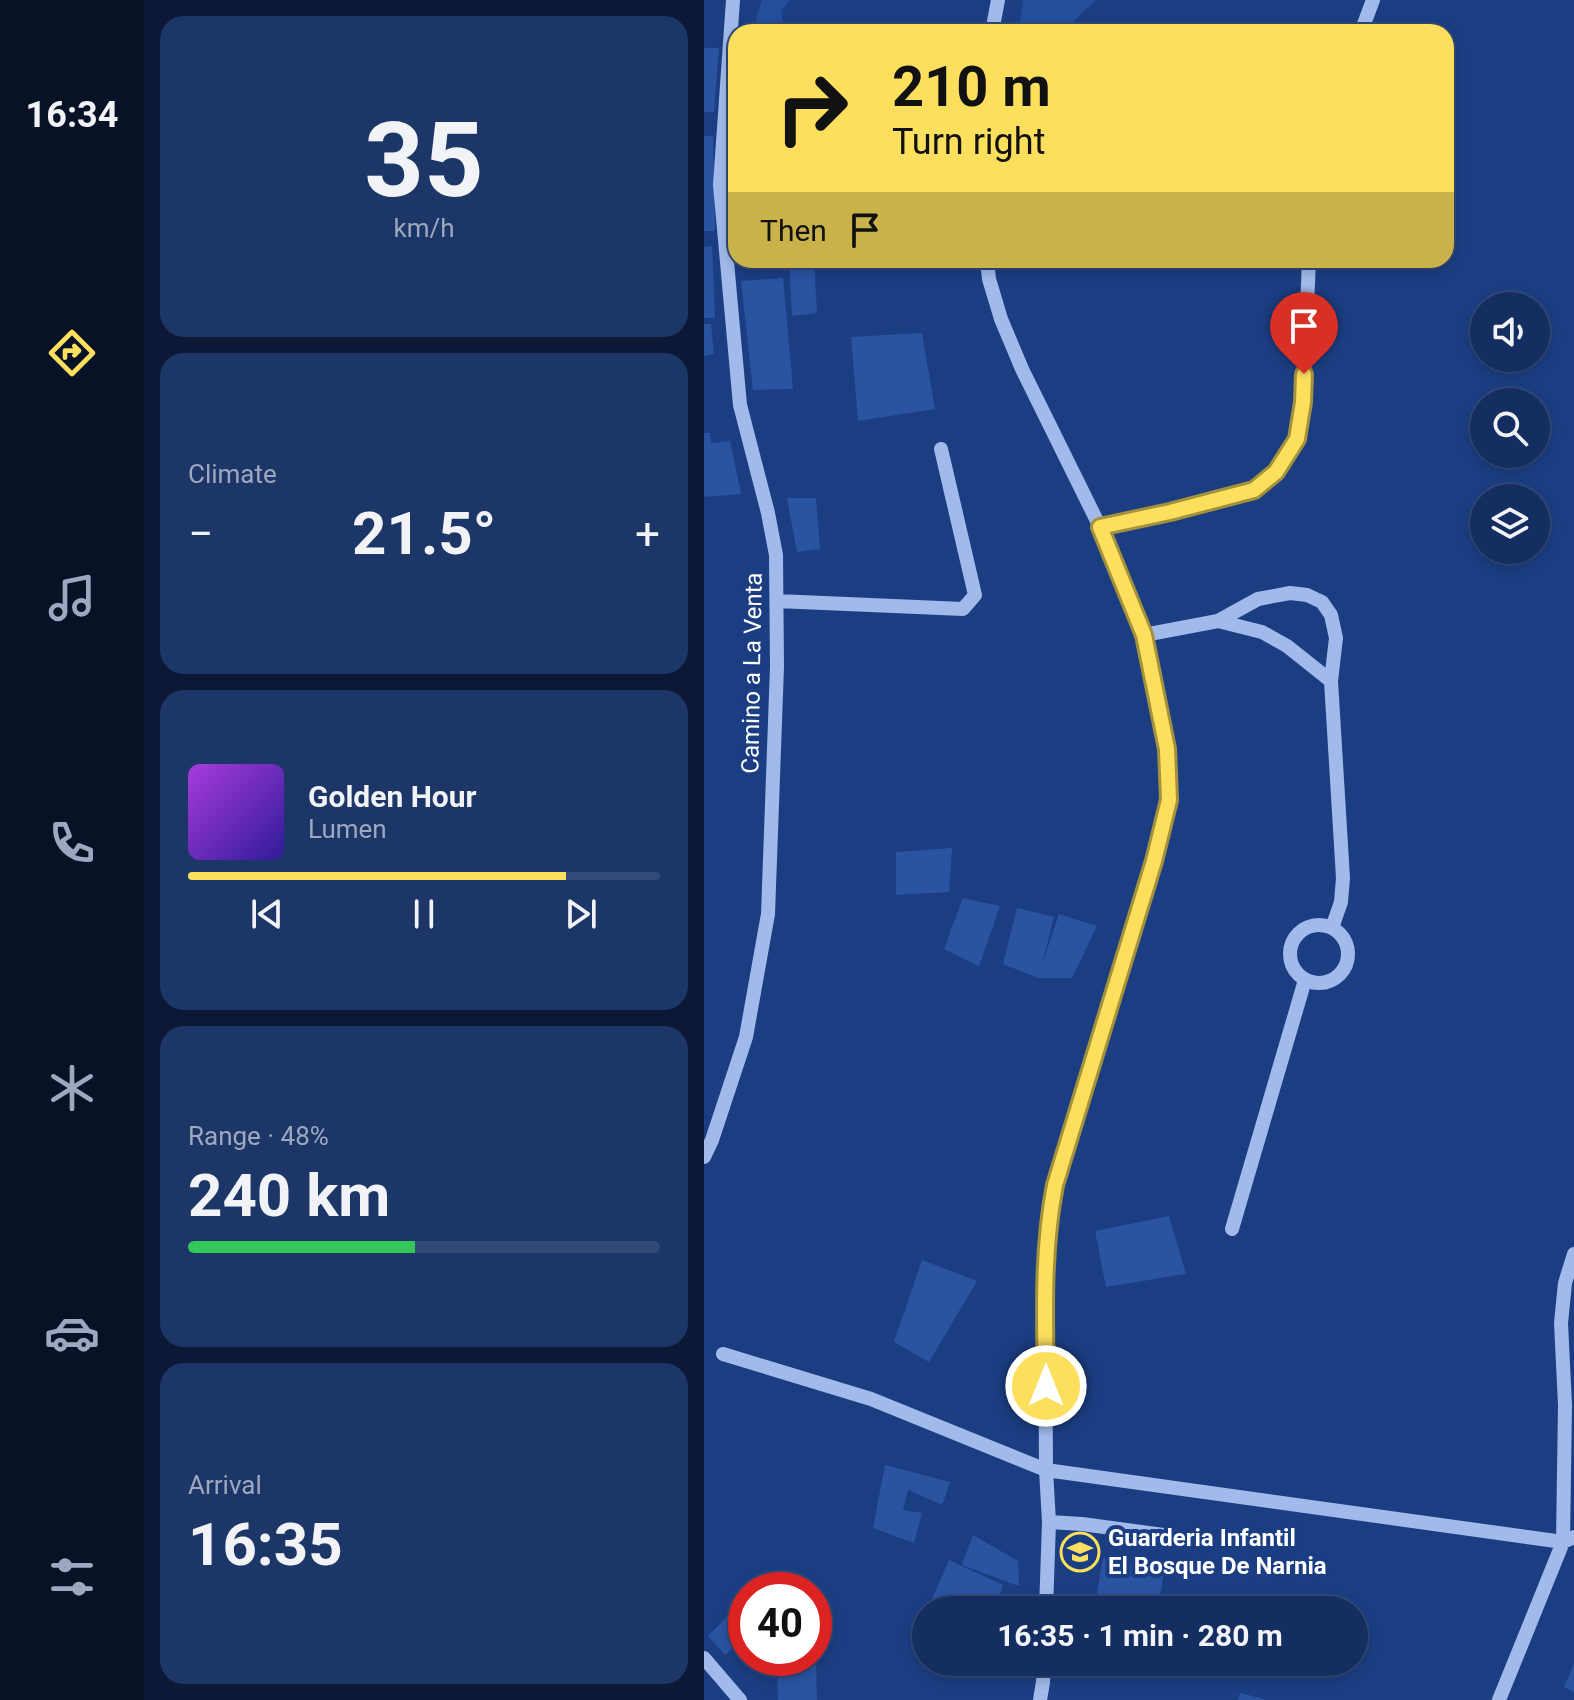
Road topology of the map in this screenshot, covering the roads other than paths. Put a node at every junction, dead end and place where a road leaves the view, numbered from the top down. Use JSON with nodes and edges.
{"nodes":[{"id":1,"x":733,"y":0,"type":"edge"},
{"id":2,"x":998,"y":0,"type":"edge"},
{"id":3,"x":1373,"y":0,"type":"edge"},
{"id":4,"x":731,"y":24,"type":"edge"},
{"id":5,"x":994,"y":24,"type":"edge"},
{"id":6,"x":1364,"y":24,"type":"edge"},
{"id":7,"x":728,"y":71,"type":"edge"},
{"id":8,"x":988,"y":268,"type":"edge"},
{"id":9,"x":1309,"y":268,"type":"edge"},
{"id":10,"x":941,"y":449,"type":"dead end"},
{"id":11,"x":1100,"y":527,"type":"junction"},
{"id":12,"x":777,"y":601,"type":"junction"},
{"id":13,"x":1218,"y":621,"type":"junction"},
{"id":14,"x":1144,"y":635,"type":"junction"},
{"id":15,"x":1331,"y":681,"type":"junction"},
{"id":16,"x":1332,"y":928,"type":"junction"},
{"id":17,"x":1305,"y":980,"type":"junction"},
{"id":18,"x":704,"y":1157,"type":"edge"},
{"id":19,"x":1232,"y":1229,"type":"dead end"},
{"id":20,"x":1574,"y":1254,"type":"edge"},
{"id":21,"x":723,"y":1354,"type":"dead end"},
{"id":22,"x":1046,"y":1470,"type":"junction"},
{"id":23,"x":1049,"y":1522,"type":"junction"},
{"id":24,"x":1201,"y":1540,"type":"dead end"},
{"id":25,"x":1569,"y":1540,"type":"edge"},
{"id":26,"x":1046,"y":1596,"type":"edge"},
{"id":27,"x":704,"y":1658,"type":"edge"},
{"id":28,"x":1043,"y":1676,"type":"edge"},
{"id":29,"x":740,"y":1700,"type":"edge"},
{"id":30,"x":1040,"y":1700,"type":"edge"},
{"id":31,"x":1499,"y":1700,"type":"edge"}],
"edges":[{"from":1,"to":4,"type":"street","name":"Camino a La Venta"},
{"from":2,"to":5,"type":"street"},
{"from":3,"to":6,"type":"street"},
{"from":7,"to":12,"type":"street","name":"Camino a La Venta"},
{"from":8,"to":11,"type":"street"},
{"from":9,"to":11,"type":"street"},
{"from":10,"to":12,"type":"street"},
{"from":11,"to":14,"type":"street"},
{"from":12,"to":18,"type":"street","name":"Camino a La Venta"},
{"from":13,"to":14,"type":"street"},
{"from":13,"to":15,"type":"street"},
{"from":13,"to":15,"type":"street"},
{"from":14,"to":22,"type":"street"},
{"from":15,"to":16,"type":"street"},
{"from":16,"to":17,"type":"street"},
{"from":16,"to":17,"type":"street"},
{"from":17,"to":19,"type":"street"},
{"from":20,"to":25,"type":"street"},
{"from":21,"to":22,"type":"street"},
{"from":22,"to":23,"type":"street"},
{"from":22,"to":25,"type":"street"},
{"from":23,"to":24,"type":"street"},
{"from":23,"to":26,"type":"street"},
{"from":25,"to":31,"type":"street"},
{"from":27,"to":29,"type":"street"},
{"from":28,"to":30,"type":"street"}]}
